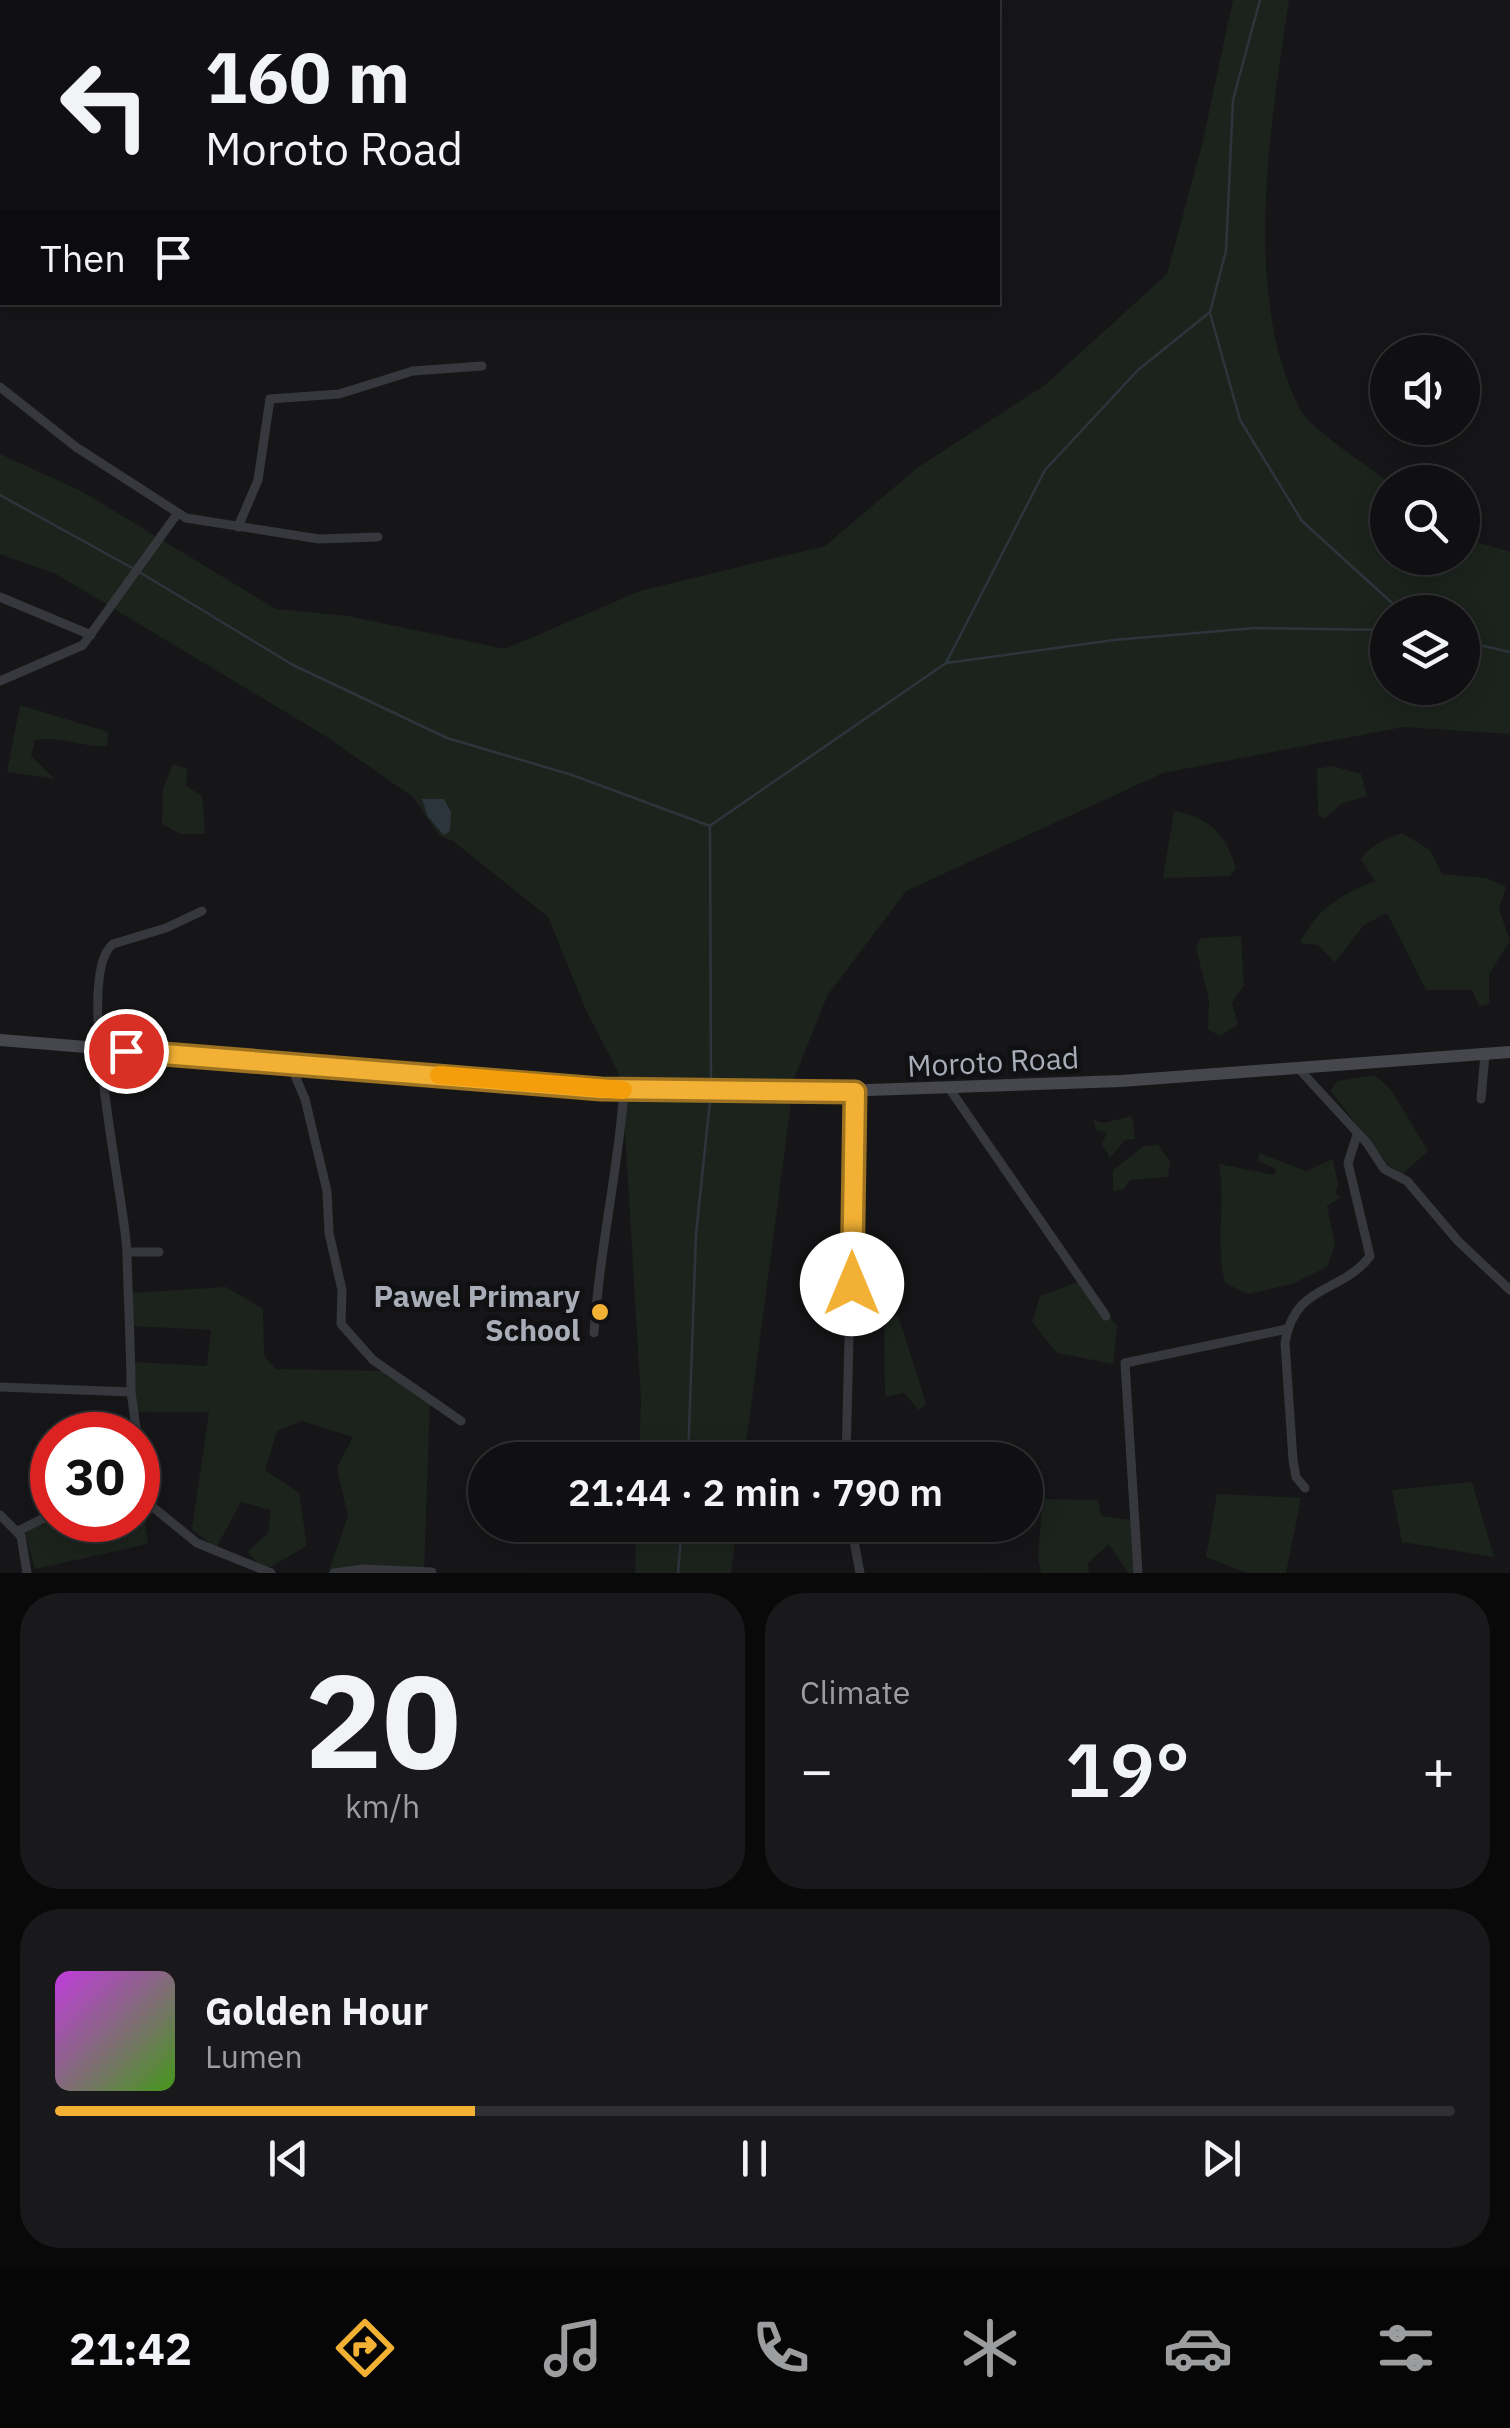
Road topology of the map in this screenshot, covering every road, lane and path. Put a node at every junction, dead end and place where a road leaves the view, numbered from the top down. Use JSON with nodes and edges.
{"nodes":[{"id":1,"x":482,"y":366,"type":"dead end"},
{"id":2,"x":0,"y":387,"type":"edge"},
{"id":3,"x":177,"y":514,"type":"junction"},
{"id":4,"x":238,"y":527,"type":"junction"},
{"id":5,"x":378,"y":537,"type":"dead end"},
{"id":6,"x":0,"y":598,"type":"edge"},
{"id":7,"x":91,"y":635,"type":"junction"},
{"id":8,"x":0,"y":681,"type":"edge"},
{"id":9,"x":202,"y":911,"type":"dead end"},
{"id":10,"x":0,"y":1040,"type":"edge"},
{"id":11,"x":98,"y":1049,"type":"junction"},
{"id":12,"x":1510,"y":1052,"type":"edge"},
{"id":13,"x":1485,"y":1054,"type":"junction"},
{"id":14,"x":290,"y":1064,"type":"junction"},
{"id":15,"x":1299,"y":1069,"type":"junction"},
{"id":16,"x":950,"y":1088,"type":"junction"},
{"id":17,"x":624,"y":1090,"type":"junction"},
{"id":18,"x":855,"y":1092,"type":"junction"},
{"id":19,"x":1480,"y":1099,"type":"dead end"},
{"id":20,"x":1357,"y":1134,"type":"junction"},
{"id":21,"x":127,"y":1252,"type":"junction"},
{"id":22,"x":159,"y":1252,"type":"dead end"},
{"id":23,"x":1510,"y":1290,"type":"edge"},
{"id":24,"x":1106,"y":1316,"type":"dead end"},
{"id":25,"x":1287,"y":1328,"type":"junction"},
{"id":26,"x":594,"y":1334,"type":"dead end"},
{"id":27,"x":0,"y":1387,"type":"edge"},
{"id":28,"x":131,"y":1392,"type":"junction"},
{"id":29,"x":133,"y":1412,"type":"edge"},
{"id":30,"x":461,"y":1421,"type":"dead end"},
{"id":31,"x":846,"y":1442,"type":"edge"},
{"id":32,"x":1305,"y":1488,"type":"dead end"},
{"id":33,"x":0,"y":1515,"type":"edge"},
{"id":34,"x":160,"y":1516,"type":"edge"},
{"id":35,"x":30,"y":1525,"type":"edge"},
{"id":36,"x":18,"y":1531,"type":"junction"},
{"id":37,"x":854,"y":1542,"type":"edge"},
{"id":38,"x":432,"y":1572,"type":"edge"},
{"id":39,"x":27,"y":1573,"type":"edge"},
{"id":40,"x":271,"y":1573,"type":"edge"},
{"id":41,"x":334,"y":1573,"type":"edge"},
{"id":42,"x":860,"y":1573,"type":"edge"},
{"id":43,"x":1138,"y":1573,"type":"edge"}],
"edges":[{"from":1,"to":4,"type":"street"},
{"from":2,"to":3,"type":"street"},
{"from":3,"to":4,"type":"street"},
{"from":3,"to":7,"type":"street"},
{"from":4,"to":5,"type":"street"},
{"from":6,"to":7,"type":"street"},
{"from":7,"to":8,"type":"street"},
{"from":9,"to":11,"type":"street"},
{"from":10,"to":11,"type":"main road","name":"Moroto Road"},
{"from":11,"to":14,"type":"main road","name":"Moroto Road"},
{"from":11,"to":21,"type":"street"},
{"from":12,"to":13,"type":"main road","name":"Moroto Road"},
{"from":13,"to":15,"type":"main road","name":"Moroto Road"},
{"from":13,"to":19,"type":"street"},
{"from":14,"to":17,"type":"main road","name":"Moroto Road"},
{"from":14,"to":30,"type":"street"},
{"from":15,"to":16,"type":"main road","name":"Moroto Road"},
{"from":15,"to":20,"type":"street"},
{"from":16,"to":18,"type":"main road","name":"Moroto Road"},
{"from":16,"to":24,"type":"street"},
{"from":17,"to":18,"type":"main road","name":"Moroto Road"},
{"from":17,"to":26,"type":"street"},
{"from":18,"to":31,"type":"street"},
{"from":20,"to":23,"type":"street"},
{"from":20,"to":25,"type":"street"},
{"from":21,"to":22,"type":"street"},
{"from":21,"to":28,"type":"street"},
{"from":25,"to":32,"type":"street"},
{"from":25,"to":43,"type":"street"},
{"from":27,"to":28,"type":"street"},
{"from":28,"to":29,"type":"street"},
{"from":33,"to":36,"type":"street"},
{"from":34,"to":40,"type":"street"},
{"from":35,"to":36,"type":"street"},
{"from":36,"to":39,"type":"street"},
{"from":37,"to":42,"type":"street"},
{"from":38,"to":41,"type":"street"}]}
